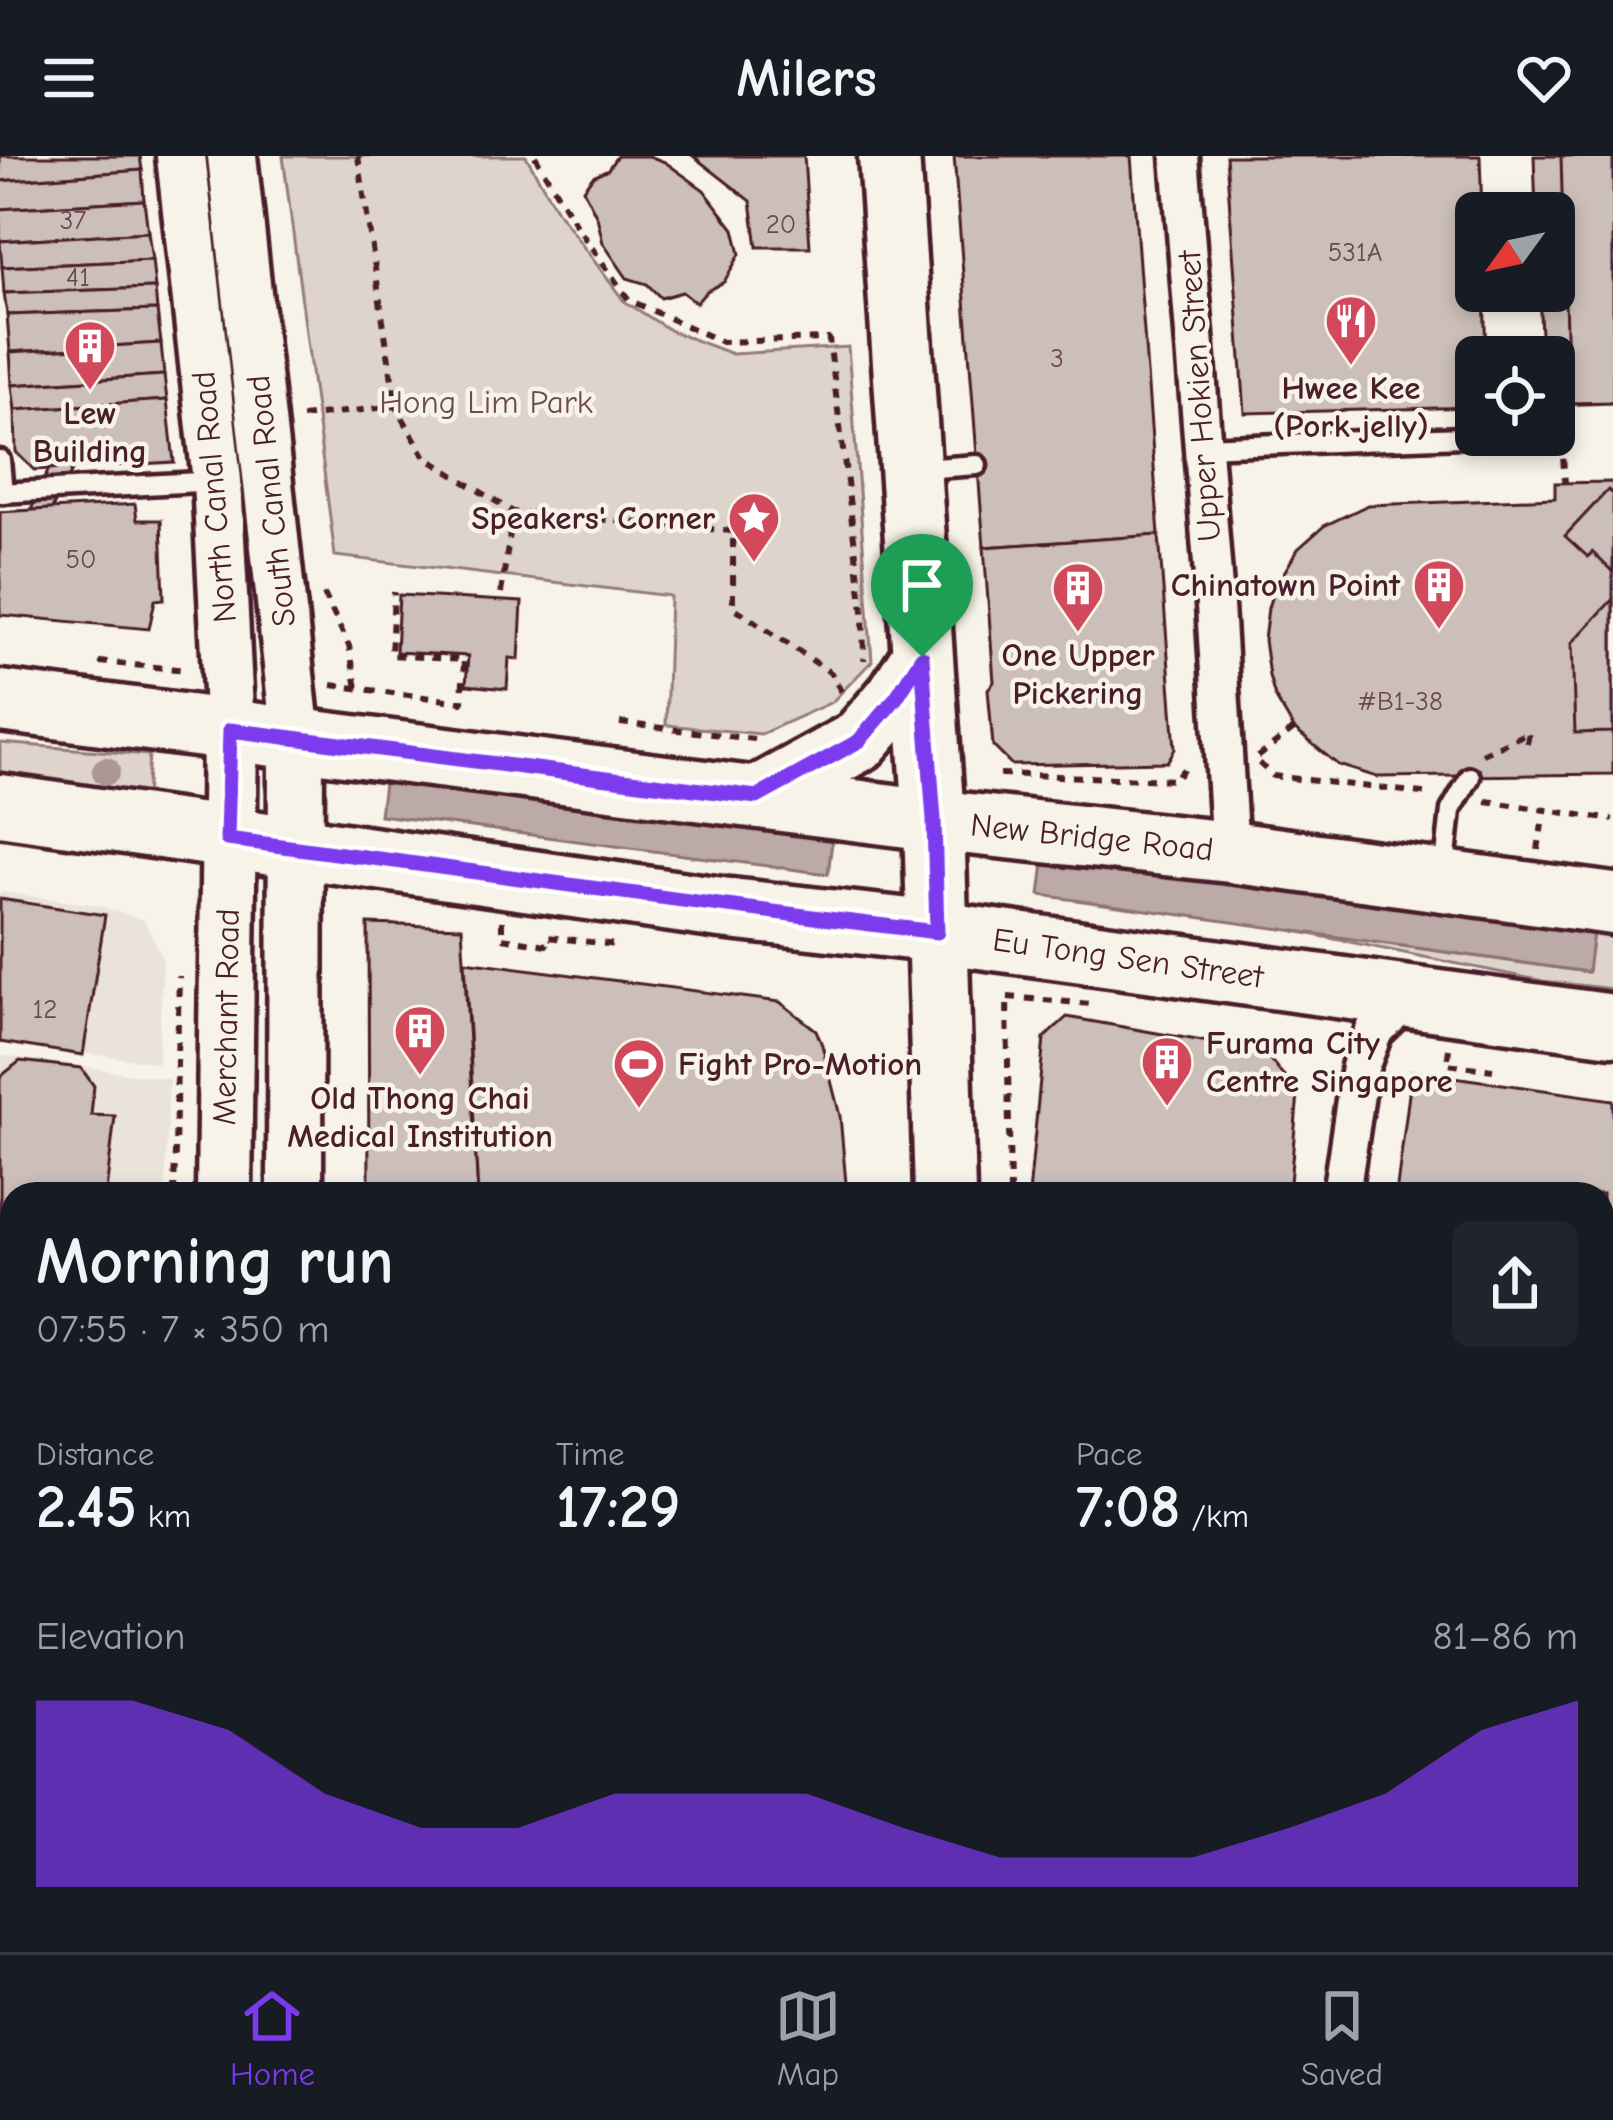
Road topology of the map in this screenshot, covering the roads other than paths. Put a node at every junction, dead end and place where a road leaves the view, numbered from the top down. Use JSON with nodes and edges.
{"nodes":[{"id":1,"x":181,"y":156,"type":"edge"},
{"id":2,"x":232,"y":156,"type":"edge"},
{"id":3,"x":889,"y":156,"type":"edge"},
{"id":4,"x":1180,"y":156,"type":"edge"},
{"id":5,"x":1455,"y":438,"type":"edge"},
{"id":6,"x":1203,"y":447,"type":"junction"},
{"id":7,"x":0,"y":460,"type":"edge"},
{"id":8,"x":977,"y":465,"type":"dead end"},
{"id":9,"x":910,"y":470,"type":"junction"},
{"id":10,"x":217,"y":481,"type":"junction"},
{"id":11,"x":1,"y":493,"type":"edge"},
{"id":12,"x":922,"y":657,"type":"junction"},
{"id":13,"x":0,"y":701,"type":"edge"},
{"id":14,"x":229,"y":701,"type":"junction"},
{"id":15,"x":296,"y":738,"type":"junction"},
{"id":16,"x":760,"y":769,"type":"junction"},
{"id":17,"x":1470,"y":777,"type":"dead end"},
{"id":18,"x":0,"y":805,"type":"edge"},
{"id":19,"x":934,"y":820,"type":"junction"},
{"id":20,"x":227,"y":839,"type":"junction"},
{"id":21,"x":293,"y":848,"type":"junction"},
{"id":22,"x":1230,"y":851,"type":"junction"},
{"id":23,"x":1444,"y":882,"type":"junction"},
{"id":24,"x":1613,"y":904,"type":"edge"},
{"id":25,"x":937,"y":932,"type":"junction"},
{"id":26,"x":1411,"y":996,"type":"junction"},
{"id":27,"x":1613,"y":1024,"type":"edge"},
{"id":28,"x":224,"y":1182,"type":"edge"},
{"id":29,"x":295,"y":1182,"type":"edge"},
{"id":30,"x":945,"y":1182,"type":"edge"},
{"id":31,"x":1343,"y":1182,"type":"edge"}],
"edges":[{"from":1,"to":10,"type":"street","name":"North Canal Road"},
{"from":2,"to":15,"type":"street","name":"South Canal Road"},
{"from":3,"to":9,"type":"main road"},
{"from":4,"to":6,"type":"street","name":"Upper Hokien Street"},
{"from":5,"to":6,"type":"lane"},
{"from":6,"to":22,"type":"street","name":"Upper Hokien Street"},
{"from":7,"to":11,"type":"lane"},
{"from":8,"to":9,"type":"lane"},
{"from":9,"to":12,"type":"main road"},
{"from":10,"to":11,"type":"lane"},
{"from":10,"to":14,"type":"street","name":"North Canal Road"},
{"from":12,"to":16,"type":"main road"},
{"from":12,"to":19,"type":"main road"},
{"from":13,"to":14,"type":"main road","name":"New Bridge Road"},
{"from":14,"to":15,"type":"main road","name":"New Bridge Road"},
{"from":14,"to":20,"type":"main road","name":"North Canal Road"},
{"from":15,"to":16,"type":"main road","name":"New Bridge Road"},
{"from":15,"to":21,"type":"main road","name":"South Canal Road"},
{"from":16,"to":19,"type":"main road","name":"New Bridge Road"},
{"from":17,"to":23,"type":"lane"},
{"from":18,"to":20,"type":"main road","name":"Eu Tong Sen Street"},
{"from":19,"to":22,"type":"main road","name":"New Bridge Road"},
{"from":19,"to":25,"type":"main road"},
{"from":20,"to":21,"type":"main road","name":"Eu Tong Sen Street"},
{"from":20,"to":28,"type":"main road","name":"Merchant Road"},
{"from":21,"to":25,"type":"main road","name":"Eu Tong Sen Street"},
{"from":21,"to":29,"type":"main road","name":"Merchant Road"},
{"from":22,"to":23,"type":"main road","name":"New Bridge Road"},
{"from":23,"to":24,"type":"main road","name":"New Bridge Road"},
{"from":25,"to":26,"type":"main road","name":"Eu Tong Sen Street"},
{"from":25,"to":30,"type":"main road"},
{"from":26,"to":27,"type":"main road","name":"Eu Tong Sen Street"},
{"from":26,"to":31,"type":"street"}]}
